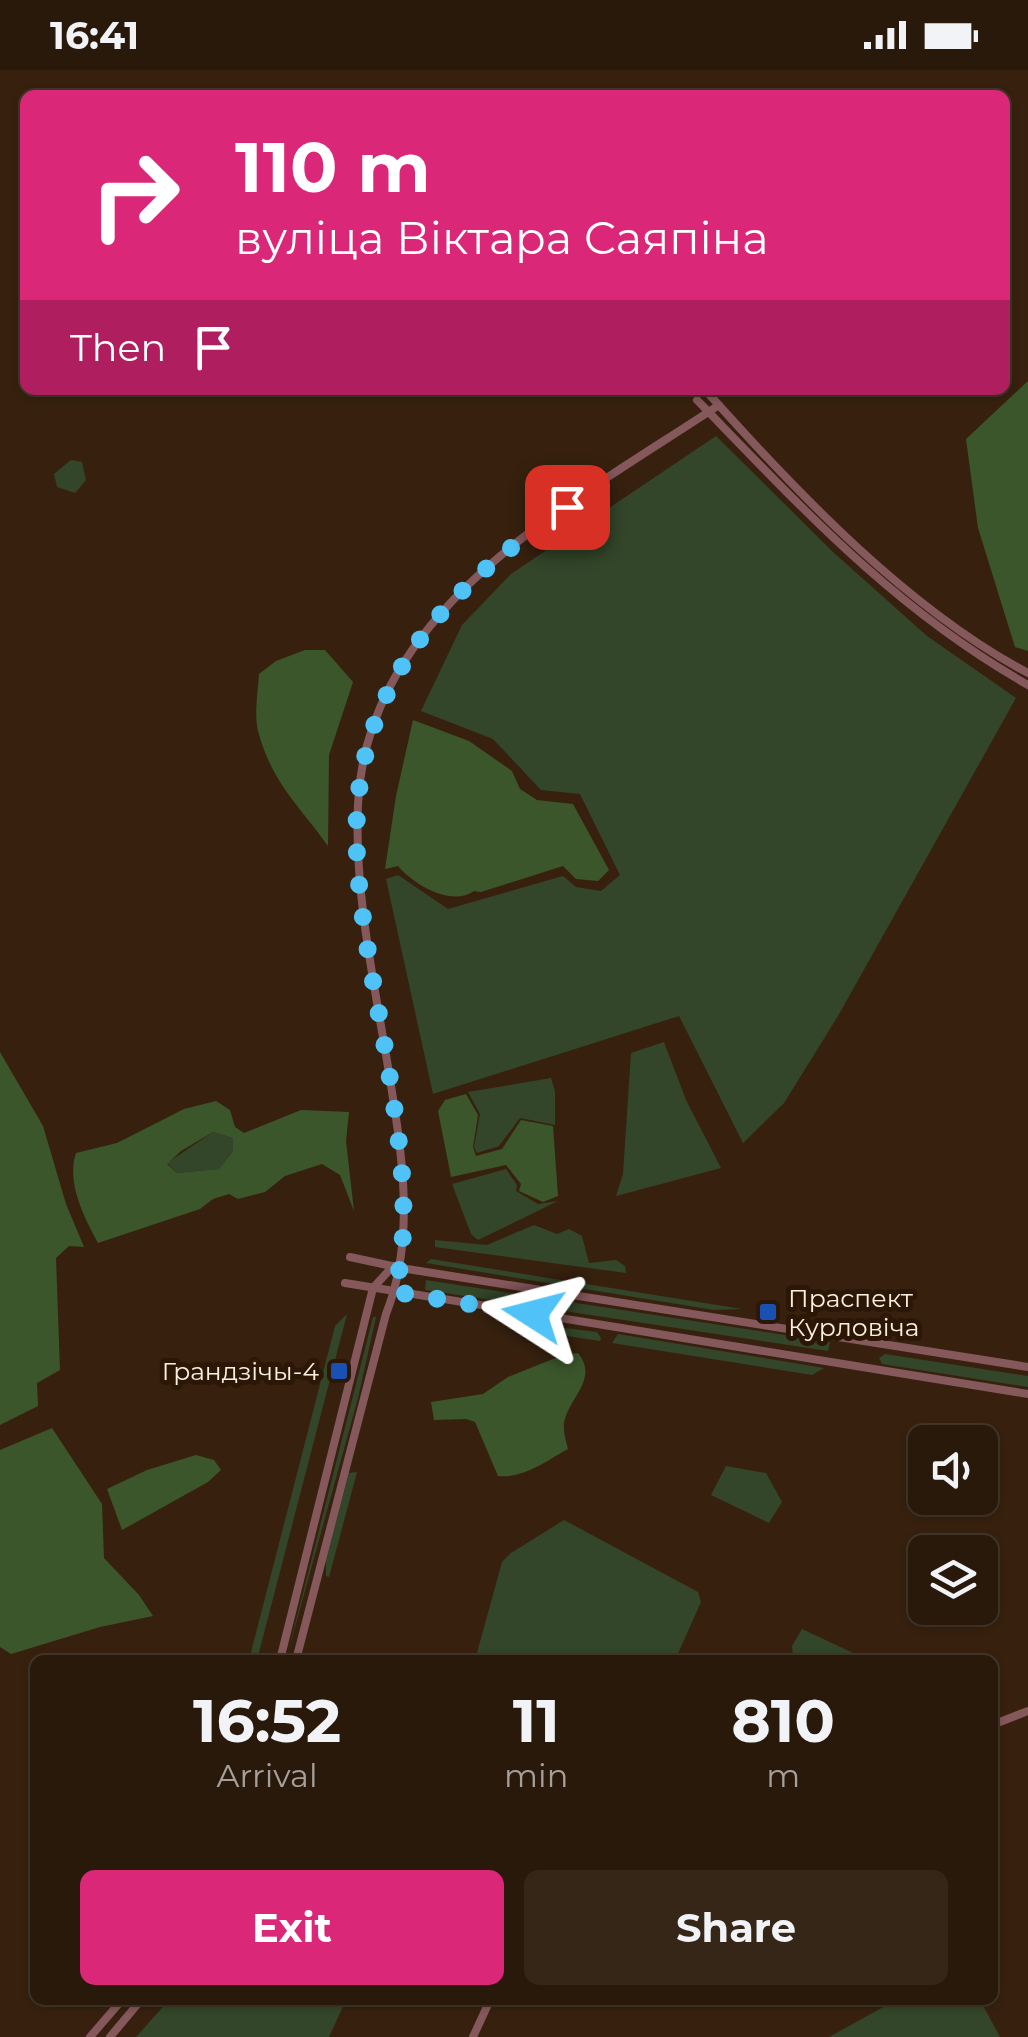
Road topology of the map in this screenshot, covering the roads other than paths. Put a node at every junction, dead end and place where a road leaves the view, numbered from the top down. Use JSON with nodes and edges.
{"nodes":[{"id":1,"x":710,"y":395,"type":"edge"},
{"id":2,"x":697,"y":400,"type":"dead end"},
{"id":3,"x":719,"y":404,"type":"junction"},
{"id":4,"x":708,"y":412,"type":"junction"},
{"id":5,"x":996,"y":656,"type":"junction"},
{"id":6,"x":984,"y":660,"type":"junction"},
{"id":7,"x":1028,"y":674,"type":"edge"},
{"id":8,"x":1028,"y":685,"type":"edge"},
{"id":9,"x":350,"y":1257,"type":"dead end"},
{"id":10,"x":397,"y":1267,"type":"junction"},
{"id":11,"x":345,"y":1283,"type":"dead end"},
{"id":12,"x":374,"y":1288,"type":"junction"},
{"id":13,"x":395,"y":1292,"type":"junction"},
{"id":14,"x":864,"y":1341,"type":"junction"},
{"id":15,"x":859,"y":1366,"type":"junction"},
{"id":16,"x":1028,"y":1367,"type":"edge"},
{"id":17,"x":1028,"y":1394,"type":"edge"},
{"id":18,"x":281,"y":1655,"type":"edge"},
{"id":19,"x":297,"y":1655,"type":"edge"},
{"id":20,"x":1028,"y":1710,"type":"edge"},
{"id":21,"x":998,"y":1722,"type":"edge"},
{"id":22,"x":118,"y":2005,"type":"edge"},
{"id":23,"x":137,"y":2005,"type":"edge"},
{"id":24,"x":488,"y":2005,"type":"edge"},
{"id":25,"x":90,"y":2037,"type":"edge"},
{"id":26,"x":110,"y":2037,"type":"edge"},
{"id":27,"x":473,"y":2037,"type":"edge"}],
"edges":[{"from":1,"to":3,"type":"street"},
{"from":2,"to":4,"type":"street"},
{"from":3,"to":4,"type":"street"},
{"from":3,"to":5,"type":"street"},
{"from":4,"to":6,"type":"street"},
{"from":4,"to":10,"type":"street"},
{"from":5,"to":6,"type":"street"},
{"from":5,"to":7,"type":"street"},
{"from":6,"to":8,"type":"street"},
{"from":9,"to":10,"type":"street"},
{"from":10,"to":12,"type":"street"},
{"from":10,"to":13,"type":"street"},
{"from":10,"to":14,"type":"street"},
{"from":11,"to":12,"type":"street"},
{"from":12,"to":13,"type":"street"},
{"from":12,"to":18,"type":"street"},
{"from":13,"to":15,"type":"street"},
{"from":13,"to":19,"type":"street"},
{"from":14,"to":15,"type":"street"},
{"from":14,"to":16,"type":"street"},
{"from":15,"to":17,"type":"street"},
{"from":20,"to":21,"type":"street"},
{"from":22,"to":25,"type":"street"},
{"from":23,"to":26,"type":"street"},
{"from":24,"to":27,"type":"street"}]}
